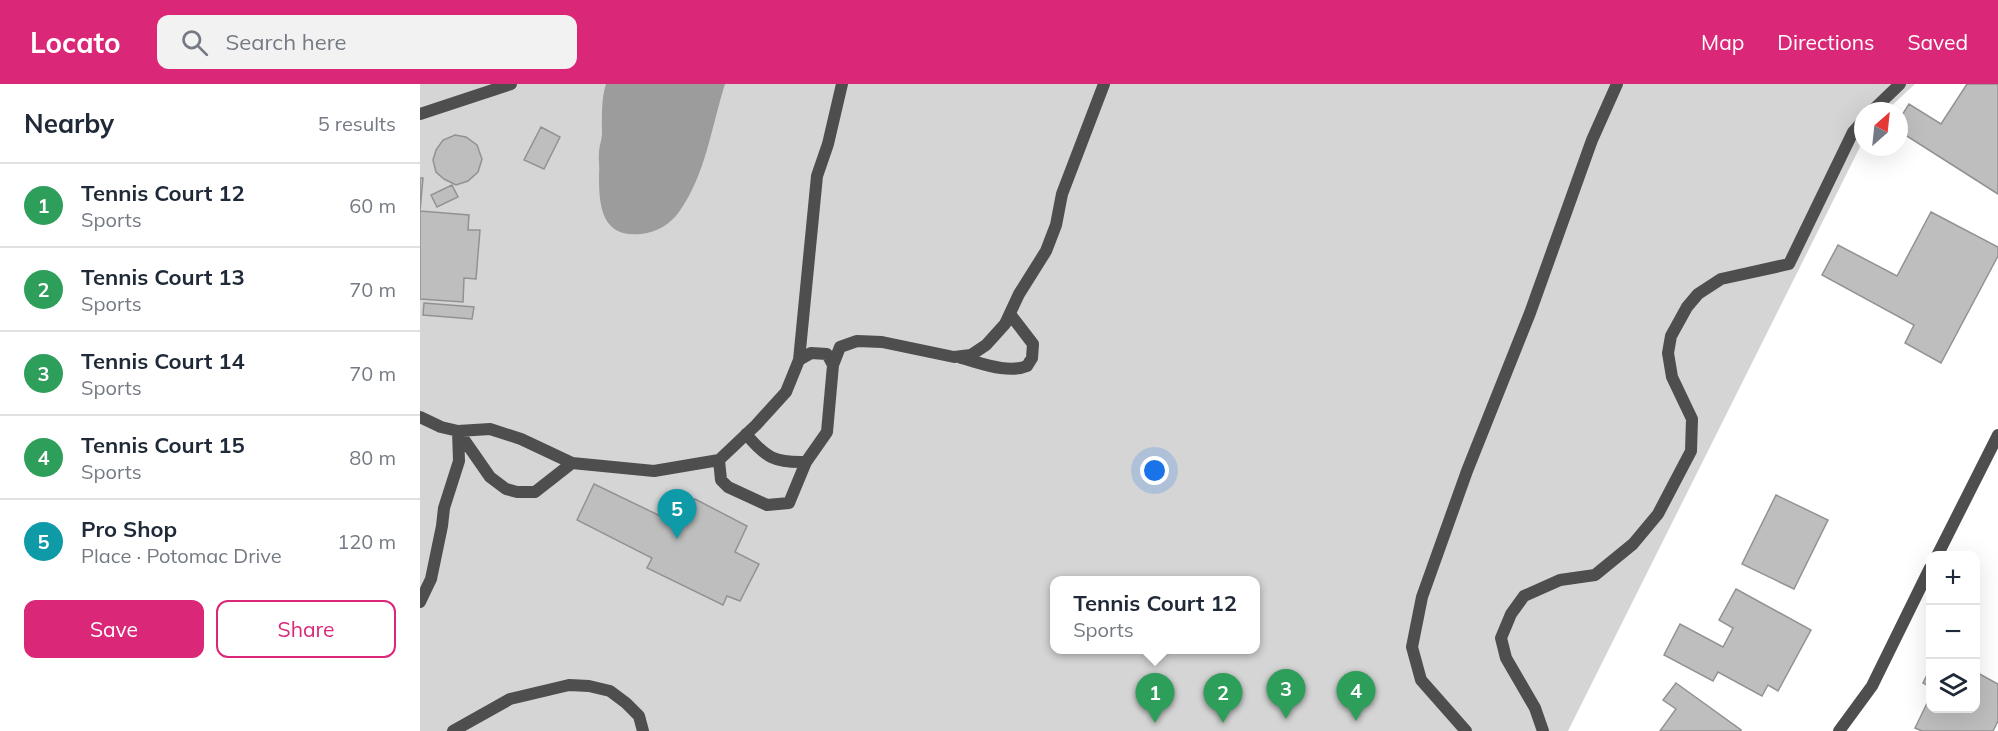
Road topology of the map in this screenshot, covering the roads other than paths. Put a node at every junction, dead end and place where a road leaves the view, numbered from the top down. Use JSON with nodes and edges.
{"nodes":[{"id":1,"x":511,"y":84,"type":"edge"},
{"id":2,"x":842,"y":84,"type":"edge"},
{"id":3,"x":1104,"y":84,"type":"edge"},
{"id":4,"x":1617,"y":84,"type":"edge"},
{"id":5,"x":1900,"y":84,"type":"edge"},
{"id":6,"x":1881,"y":102,"type":"edge"},
{"id":7,"x":420,"y":114,"type":"edge"},
{"id":8,"x":1854,"y":132,"type":"edge"},
{"id":9,"x":1010,"y":314,"type":"junction"},
{"id":10,"x":954,"y":357,"type":"junction"},
{"id":11,"x":800,"y":360,"type":"junction"},
{"id":12,"x":833,"y":365,"type":"junction"},
{"id":13,"x":420,"y":417,"type":"edge"},
{"id":14,"x":458,"y":431,"type":"junction"},
{"id":15,"x":746,"y":434,"type":"junction"},
{"id":16,"x":1998,"y":435,"type":"edge"},
{"id":17,"x":718,"y":460,"type":"junction"},
{"id":18,"x":806,"y":462,"type":"junction"},
{"id":19,"x":572,"y":463,"type":"junction"},
{"id":20,"x":1939,"y":551,"type":"edge"},
{"id":21,"x":1926,"y":576,"type":"edge"},
{"id":22,"x":420,"y":602,"type":"edge"},
{"id":23,"x":453,"y":731,"type":"edge"},
{"id":24,"x":643,"y":731,"type":"edge"},
{"id":25,"x":1466,"y":731,"type":"edge"},
{"id":26,"x":1543,"y":731,"type":"edge"},
{"id":27,"x":1839,"y":731,"type":"edge"}],
"edges":[{"from":1,"to":7,"type":"street"},
{"from":2,"to":11,"type":"street"},
{"from":3,"to":9,"type":"street"},
{"from":4,"to":25,"type":"street"},
{"from":5,"to":6,"type":"street"},
{"from":8,"to":26,"type":"street"},
{"from":9,"to":10,"type":"street"},
{"from":9,"to":10,"type":"street"},
{"from":10,"to":12,"type":"street"},
{"from":11,"to":12,"type":"street"},
{"from":11,"to":15,"type":"street"},
{"from":12,"to":18,"type":"street"},
{"from":13,"to":14,"type":"street"},
{"from":14,"to":19,"type":"street"},
{"from":14,"to":19,"type":"street"},
{"from":14,"to":22,"type":"street"},
{"from":15,"to":17,"type":"street"},
{"from":15,"to":18,"type":"street"},
{"from":16,"to":20,"type":"street"},
{"from":17,"to":18,"type":"street"},
{"from":17,"to":19,"type":"street"},
{"from":21,"to":27,"type":"street"},
{"from":23,"to":24,"type":"street"}]}
